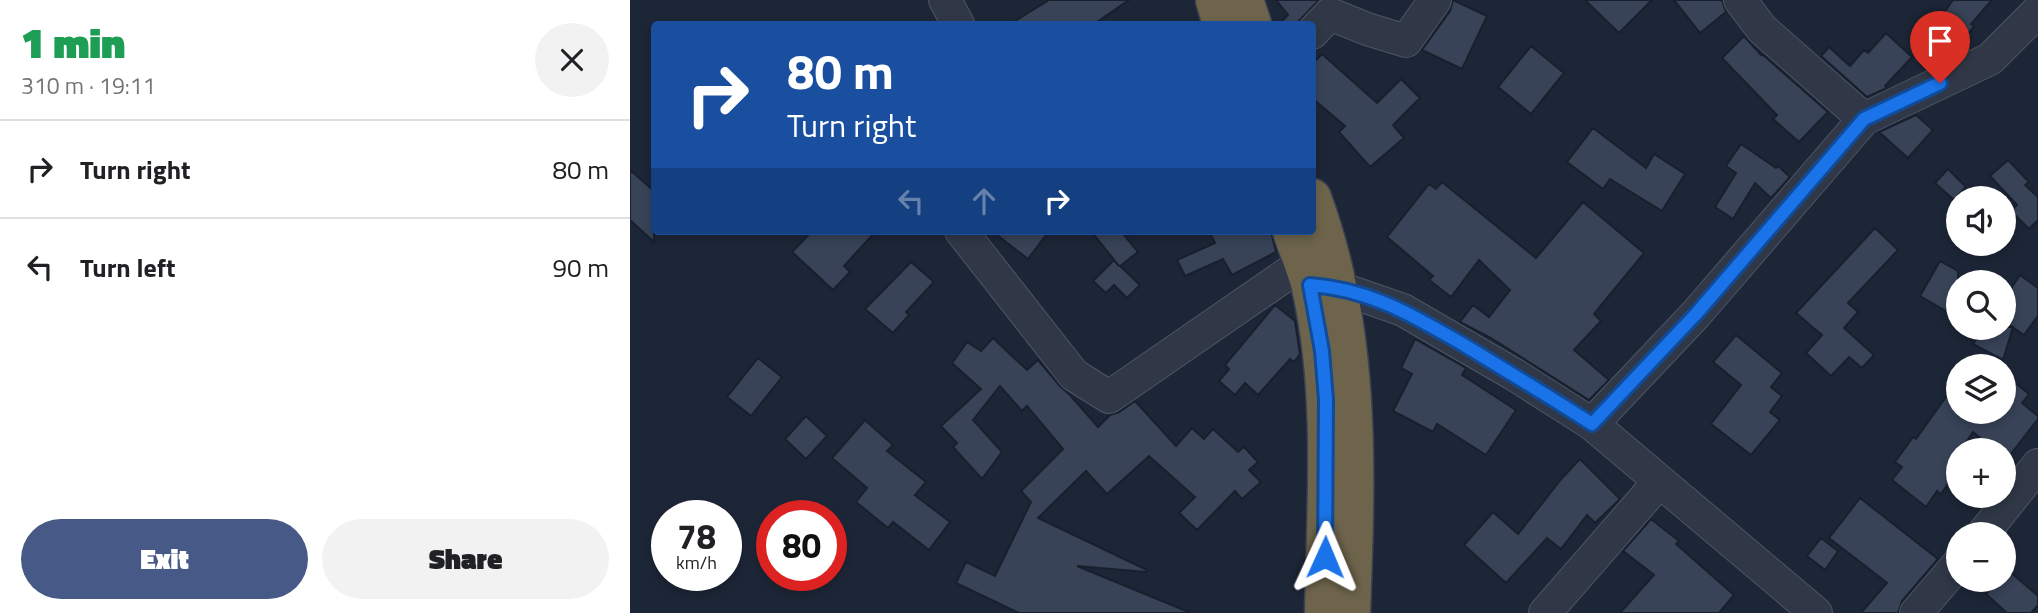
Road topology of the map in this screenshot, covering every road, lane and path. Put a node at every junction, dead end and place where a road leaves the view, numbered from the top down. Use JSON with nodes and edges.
{"nodes":[{"id":1,"x":945,"y":0,"type":"edge"},
{"id":2,"x":1215,"y":0,"type":"edge"},
{"id":3,"x":1244,"y":0,"type":"edge"},
{"id":4,"x":1435,"y":0,"type":"edge"},
{"id":5,"x":1740,"y":0,"type":"edge"},
{"id":6,"x":2033,"y":0,"type":"edge"},
{"id":7,"x":2038,"y":10,"type":"edge"},
{"id":8,"x":956,"y":21,"type":"edge"},
{"id":9,"x":1221,"y":21,"type":"edge"},
{"id":10,"x":1251,"y":21,"type":"edge"},
{"id":11,"x":1316,"y":29,"type":"edge"},
{"id":12,"x":1864,"y":119,"type":"junction"},
{"id":13,"x":1316,"y":210,"type":"edge"},
{"id":14,"x":964,"y":235,"type":"edge"},
{"id":15,"x":1311,"y":267,"type":"edge"},
{"id":16,"x":1592,"y":424,"type":"junction"},
{"id":17,"x":2038,"y":465,"type":"edge"},
{"id":18,"x":1659,"y":482,"type":"junction"},
{"id":19,"x":1993,"y":522,"type":"edge"},
{"id":20,"x":1946,"y":578,"type":"edge"},
{"id":21,"x":1324,"y":613,"type":"edge"},
{"id":22,"x":1351,"y":613,"type":"edge"},
{"id":23,"x":1545,"y":613,"type":"edge"},
{"id":24,"x":1815,"y":613,"type":"edge"},
{"id":25,"x":1916,"y":613,"type":"edge"}],
"edges":[{"from":1,"to":8,"type":"street"},
{"from":2,"to":9,"type":"highway"},
{"from":3,"to":10,"type":"highway"},
{"from":4,"to":11,"type":"street"},
{"from":5,"to":12,"type":"street"},
{"from":6,"to":7,"type":"street"},
{"from":7,"to":12,"type":"street"},
{"from":12,"to":16,"type":"street"},
{"from":13,"to":15,"type":"highway"},
{"from":14,"to":15,"type":"street"},
{"from":15,"to":16,"type":"street"},
{"from":15,"to":21,"type":"highway"},
{"from":15,"to":22,"type":"highway"},
{"from":16,"to":18,"type":"street"},
{"from":17,"to":19,"type":"street"},
{"from":18,"to":23,"type":"street"},
{"from":18,"to":24,"type":"street"},
{"from":20,"to":25,"type":"street"}]}
